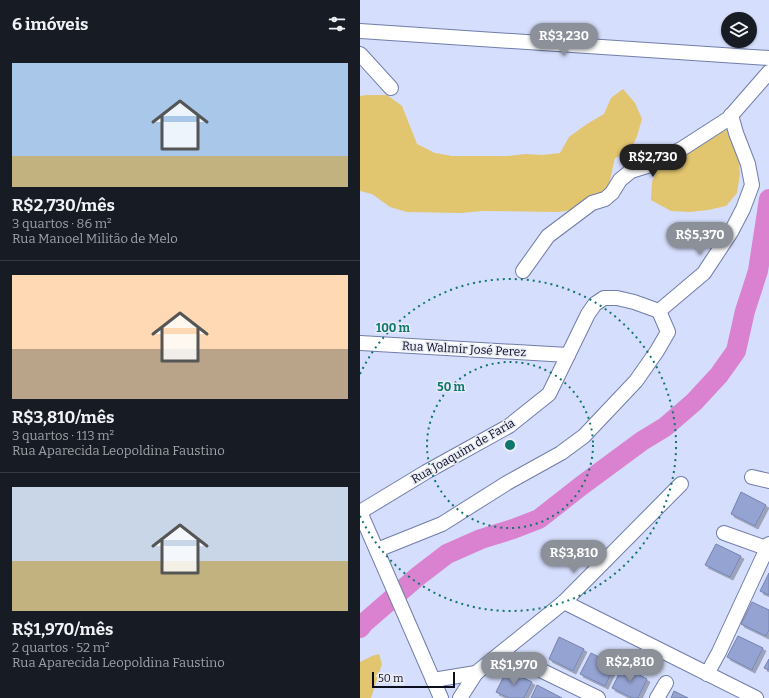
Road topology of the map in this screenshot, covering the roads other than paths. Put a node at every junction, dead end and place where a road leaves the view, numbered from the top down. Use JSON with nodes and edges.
{"nodes":[{"id":1,"x":360,"y":31,"type":"edge"},
{"id":2,"x":360,"y":54,"type":"edge"},
{"id":3,"x":769,"y":58,"type":"edge"},
{"id":4,"x":769,"y":72,"type":"edge"},
{"id":5,"x":391,"y":88,"type":"dead end"},
{"id":6,"x":731,"y":115,"type":"junction"},
{"id":7,"x":523,"y":271,"type":"dead end"},
{"id":8,"x":659,"y":311,"type":"junction"},
{"id":9,"x":360,"y":343,"type":"edge"},
{"id":10,"x":568,"y":356,"type":"junction"},
{"id":11,"x":752,"y":477,"type":"dead end"},
{"id":12,"x":769,"y":480,"type":"edge"},
{"id":13,"x":680,"y":484,"type":"dead end"},
{"id":14,"x":360,"y":512,"type":"edge"},
{"id":15,"x":724,"y":532,"type":"dead end"},
{"id":16,"x":768,"y":547,"type":"edge"},
{"id":17,"x":377,"y":550,"type":"junction"},
{"id":18,"x":564,"y":602,"type":"junction"},
{"id":19,"x":526,"y":663,"type":"dead end"},
{"id":20,"x":476,"y":673,"type":"junction"},
{"id":21,"x":707,"y":674,"type":"junction"},
{"id":22,"x":433,"y":680,"type":"junction"},
{"id":23,"x":666,"y":683,"type":"dead end"},
{"id":24,"x":441,"y":698,"type":"edge"},
{"id":25,"x":460,"y":698,"type":"edge"},
{"id":26,"x":598,"y":698,"type":"edge"},
{"id":27,"x":657,"y":698,"type":"edge"},
{"id":28,"x":756,"y":698,"type":"edge"}],
"edges":[{"from":1,"to":3,"type":"street"},
{"from":2,"to":5,"type":"street"},
{"from":4,"to":6,"type":"street"},
{"from":6,"to":7,"type":"street"},
{"from":6,"to":8,"type":"street"},
{"from":8,"to":10,"type":"street","name":"Rua Joaquim de Faria"},
{"from":8,"to":17,"type":"street"},
{"from":9,"to":10,"type":"street","name":"Rua Walmir José Perez"},
{"from":10,"to":14,"type":"street","name":"Rua Joaquim de Faria"},
{"from":11,"to":12,"type":"street"},
{"from":13,"to":18,"type":"street"},
{"from":14,"to":17,"type":"street"},
{"from":15,"to":16,"type":"street"},
{"from":16,"to":21,"type":"street"},
{"from":17,"to":22,"type":"street"},
{"from":18,"to":20,"type":"street"},
{"from":18,"to":21,"type":"street"},
{"from":19,"to":26,"type":"street"},
{"from":20,"to":22,"type":"street"},
{"from":20,"to":25,"type":"street"},
{"from":21,"to":28,"type":"street"},
{"from":22,"to":24,"type":"street"},
{"from":23,"to":27,"type":"street"}]}
